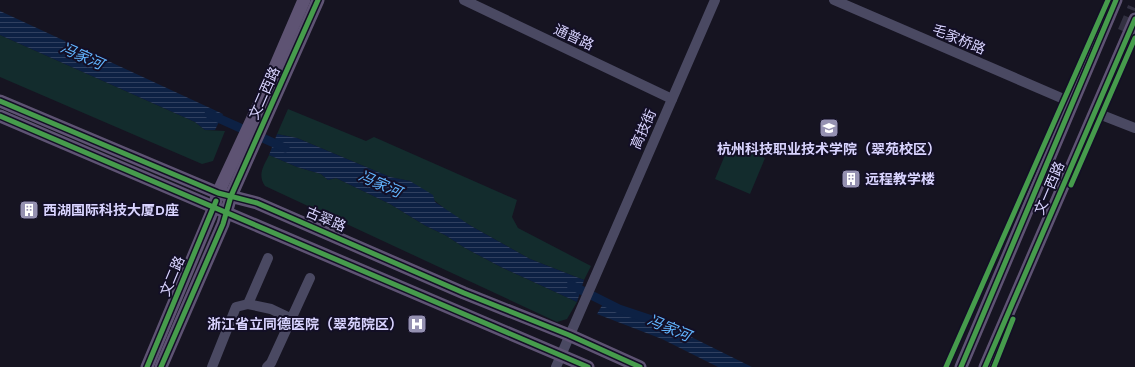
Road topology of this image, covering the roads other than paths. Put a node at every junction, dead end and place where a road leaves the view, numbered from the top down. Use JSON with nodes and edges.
{"nodes":[{"id":1,"x":304,"y":0,"type":"edge"},
{"id":2,"x":318,"y":0,"type":"edge"},
{"id":3,"x":464,"y":0,"type":"edge"},
{"id":4,"x":715,"y":0,"type":"edge"},
{"id":5,"x":834,"y":0,"type":"edge"},
{"id":6,"x":1116,"y":0,"type":"edge"},
{"id":7,"x":1135,"y":19,"type":"edge"},
{"id":8,"x":672,"y":99,"type":"junction"},
{"id":9,"x":0,"y":100,"type":"edge"},
{"id":10,"x":1073,"y":103,"type":"junction"},
{"id":11,"x":263,"y":110,"type":"junction"},
{"id":12,"x":1094,"y":112,"type":"junction"},
{"id":13,"x":0,"y":116,"type":"edge"},
{"id":14,"x":1135,"y":128,"type":"edge"},
{"id":15,"x":244,"y":152,"type":"junction"},
{"id":16,"x":218,"y":193,"type":"junction"},
{"id":17,"x":231,"y":196,"type":"junction"},
{"id":18,"x":214,"y":207,"type":"junction"},
{"id":19,"x":226,"y":212,"type":"junction"},
{"id":20,"x":268,"y":258,"type":"dead end"},
{"id":21,"x":310,"y":278,"type":"dead end"},
{"id":22,"x":248,"y":304,"type":"junction"},
{"id":23,"x":291,"y":318,"type":"junction"},
{"id":24,"x":309,"y":327,"type":"dead end"},
{"id":25,"x":569,"y":335,"type":"junction"},
{"id":26,"x":558,"y":361,"type":"edge"},
{"id":27,"x":147,"y":367,"type":"edge"},
{"id":28,"x":161,"y":367,"type":"edge"},
{"id":29,"x":212,"y":367,"type":"edge"},
{"id":30,"x":267,"y":367,"type":"edge"},
{"id":31,"x":588,"y":367,"type":"edge"},
{"id":32,"x":640,"y":367,"type":"edge"},
{"id":33,"x":961,"y":367,"type":"edge"},
{"id":34,"x":985,"y":367,"type":"edge"}],
"edges":[{"from":1,"to":11,"type":"main road","name":"文二西路"},
{"from":2,"to":11,"type":"main road","name":"文二西路"},
{"from":3,"to":8,"type":"street","name":"通普路"},
{"from":4,"to":8,"type":"street","name":"高技街"},
{"from":5,"to":10,"type":"street","name":"毛家桥路"},
{"from":6,"to":10,"type":"main road","name":"文一西路"},
{"from":7,"to":12,"type":"main road","name":"文一西路"},
{"from":8,"to":25,"type":"street","name":"高技街"},
{"from":9,"to":16,"type":"main road","name":"古翠路"},
{"from":10,"to":33,"type":"main road","name":"文一西路"},
{"from":11,"to":15,"type":"main road","name":"文二西路"},
{"from":12,"to":14,"type":"street"},
{"from":12,"to":34,"type":"main road","name":"文一西路"},
{"from":13,"to":18,"type":"main road"},
{"from":15,"to":16,"type":"main road","name":"文二西路"},
{"from":15,"to":17,"type":"main road","name":"文二西路"},
{"from":16,"to":17,"type":"main road","name":"古翠路"},
{"from":16,"to":18,"type":"main road","name":"文二路"},
{"from":17,"to":19,"type":"main road","name":"文二路"},
{"from":17,"to":25,"type":"main road","name":"古翠路"},
{"from":18,"to":19,"type":"main road"},
{"from":18,"to":27,"type":"main road","name":"文二路"},
{"from":19,"to":26,"type":"main road"},
{"from":19,"to":28,"type":"main road","name":"文二路"},
{"from":20,"to":22,"type":"street"},
{"from":21,"to":23,"type":"street"},
{"from":22,"to":23,"type":"street"},
{"from":22,"to":29,"type":"street"},
{"from":23,"to":24,"type":"street"},
{"from":23,"to":30,"type":"street"},
{"from":25,"to":26,"type":"street"},
{"from":25,"to":32,"type":"main road","name":"古翠路"},
{"from":26,"to":31,"type":"main road"}]}
